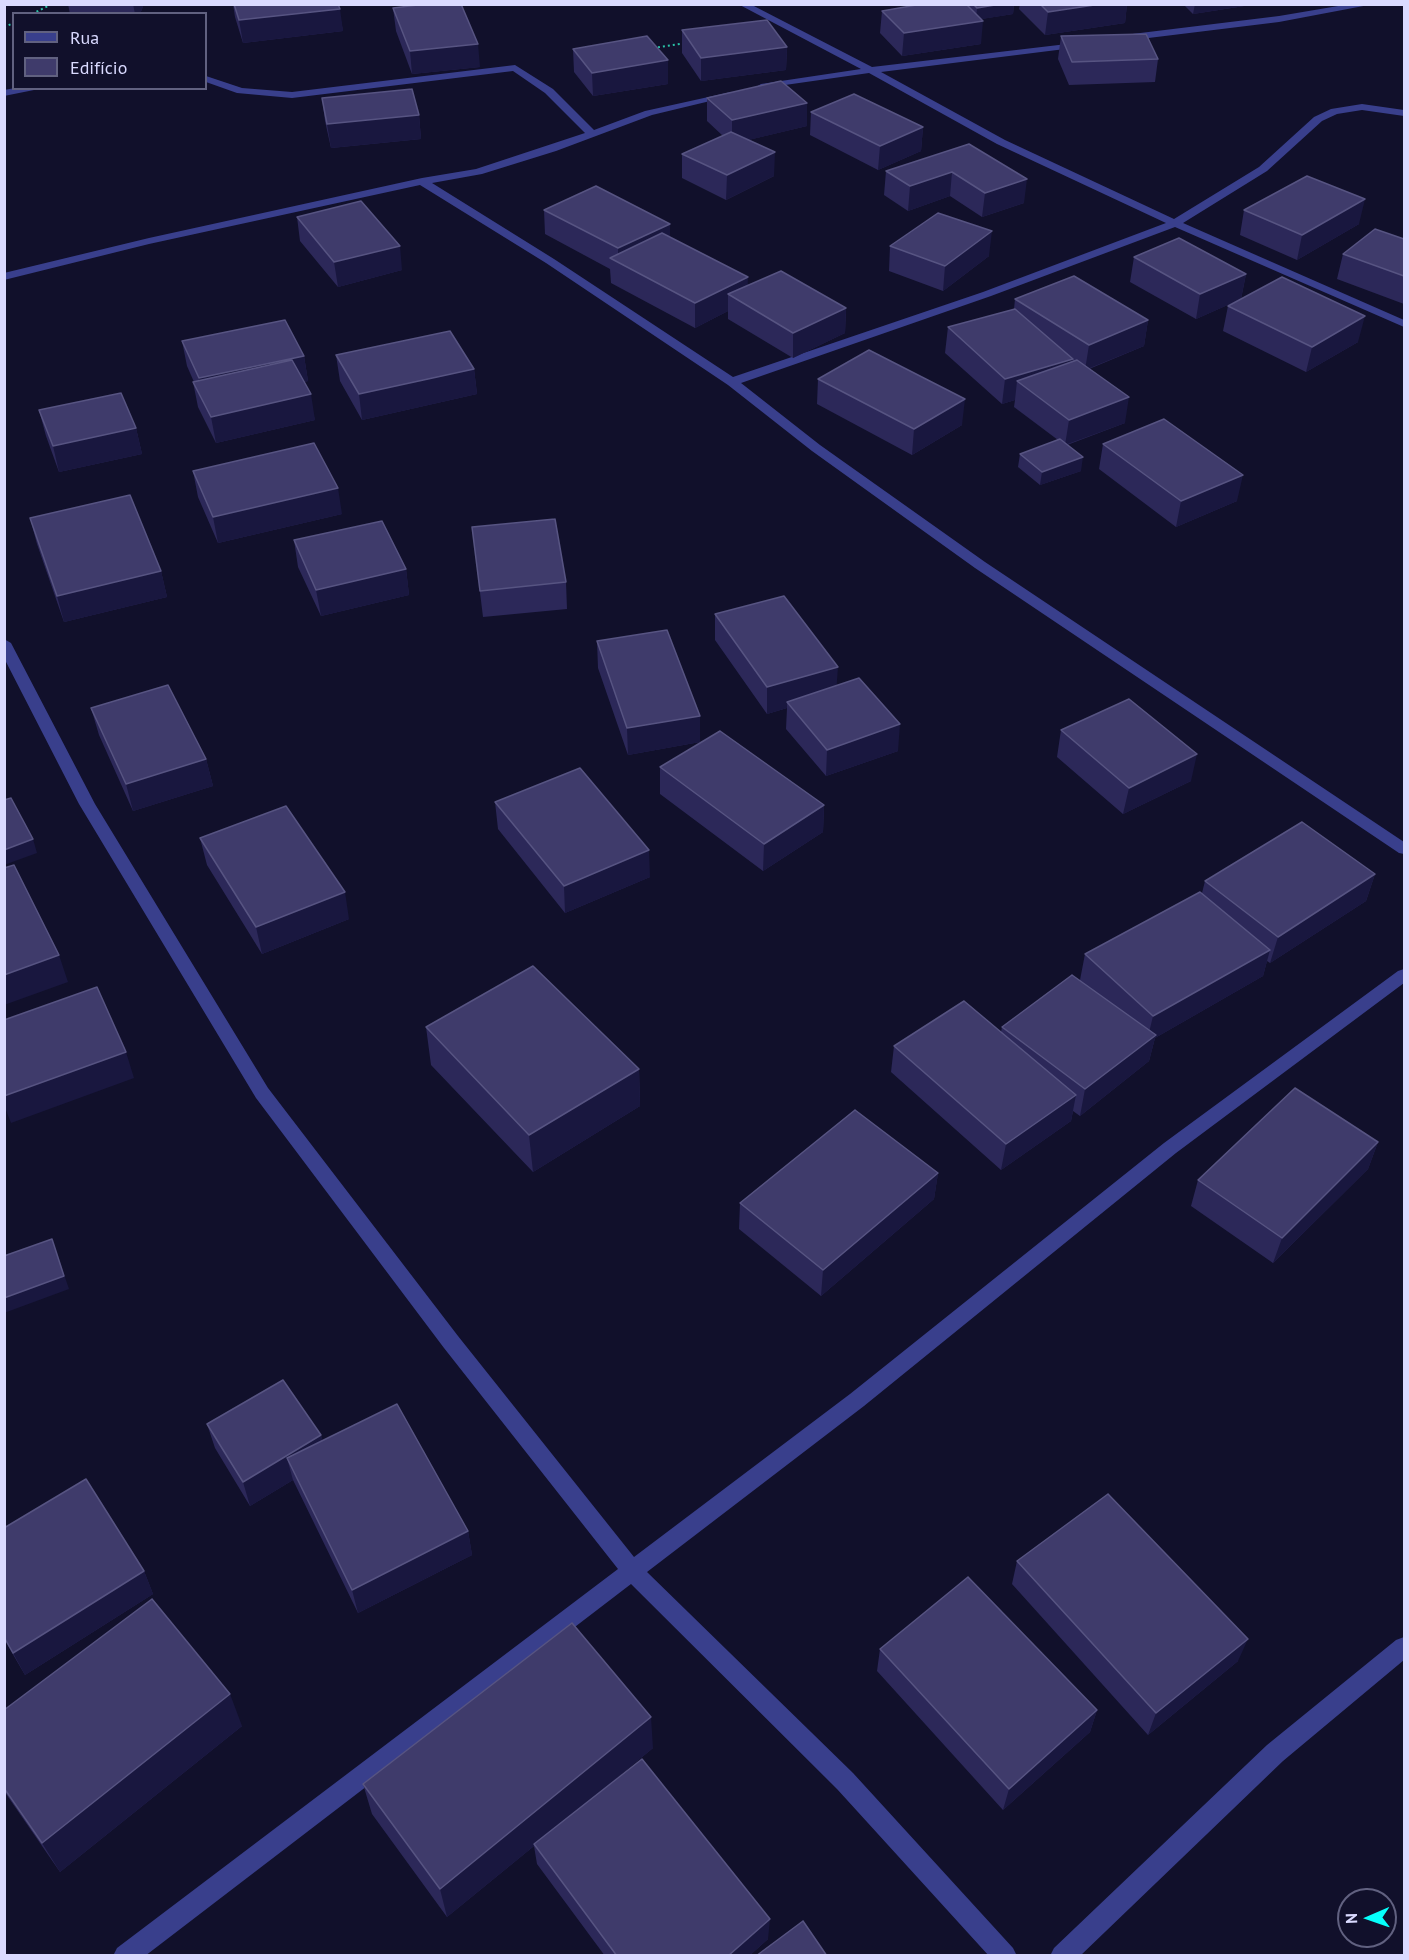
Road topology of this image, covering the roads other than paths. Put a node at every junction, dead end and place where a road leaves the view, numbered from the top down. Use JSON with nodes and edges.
{"nodes":[{"id":1,"x":742,"y":4,"type":"edge"},
{"id":2,"x":1370,"y":4,"type":"edge"},
{"id":3,"x":1115,"y":39,"type":"edge"},
{"id":4,"x":1094,"y":42,"type":"edge"},
{"id":5,"x":871,"y":70,"type":"junction"},
{"id":6,"x":207,"y":79,"type":"edge"},
{"id":7,"x":25,"y":90,"type":"edge"},
{"id":8,"x":4,"y":93,"type":"edge"},
{"id":9,"x":1404,"y":113,"type":"edge"},
{"id":10,"x":592,"y":134,"type":"junction"},
{"id":11,"x":422,"y":181,"type":"junction"},
{"id":12,"x":1175,"y":223,"type":"junction"},
{"id":13,"x":4,"y":277,"type":"edge"},
{"id":14,"x":1404,"y":324,"type":"edge"},
{"id":15,"x":732,"y":382,"type":"junction"},
{"id":16,"x":4,"y":643,"type":"edge"},
{"id":17,"x":1404,"y":849,"type":"edge"},
{"id":18,"x":1404,"y":975,"type":"edge"},
{"id":19,"x":633,"y":1572,"type":"junction"},
{"id":20,"x":1404,"y":1647,"type":"edge"},
{"id":21,"x":125,"y":1956,"type":"edge"},
{"id":22,"x":1005,"y":1956,"type":"edge"},
{"id":23,"x":1062,"y":1956,"type":"edge"}],
"edges":[{"from":1,"to":5,"type":"street"},
{"from":2,"to":3,"type":"street"},
{"from":4,"to":5,"type":"street"},
{"from":5,"to":10,"type":"street"},
{"from":5,"to":12,"type":"street"},
{"from":6,"to":10,"type":"street"},
{"from":7,"to":8,"type":"street"},
{"from":9,"to":12,"type":"street"},
{"from":10,"to":11,"type":"street"},
{"from":11,"to":13,"type":"street"},
{"from":11,"to":15,"type":"street"},
{"from":12,"to":14,"type":"street"},
{"from":12,"to":15,"type":"street"},
{"from":15,"to":17,"type":"street"},
{"from":16,"to":19,"type":"street"},
{"from":18,"to":19,"type":"street"},
{"from":19,"to":21,"type":"street"},
{"from":19,"to":22,"type":"street"},
{"from":20,"to":23,"type":"street"}]}
